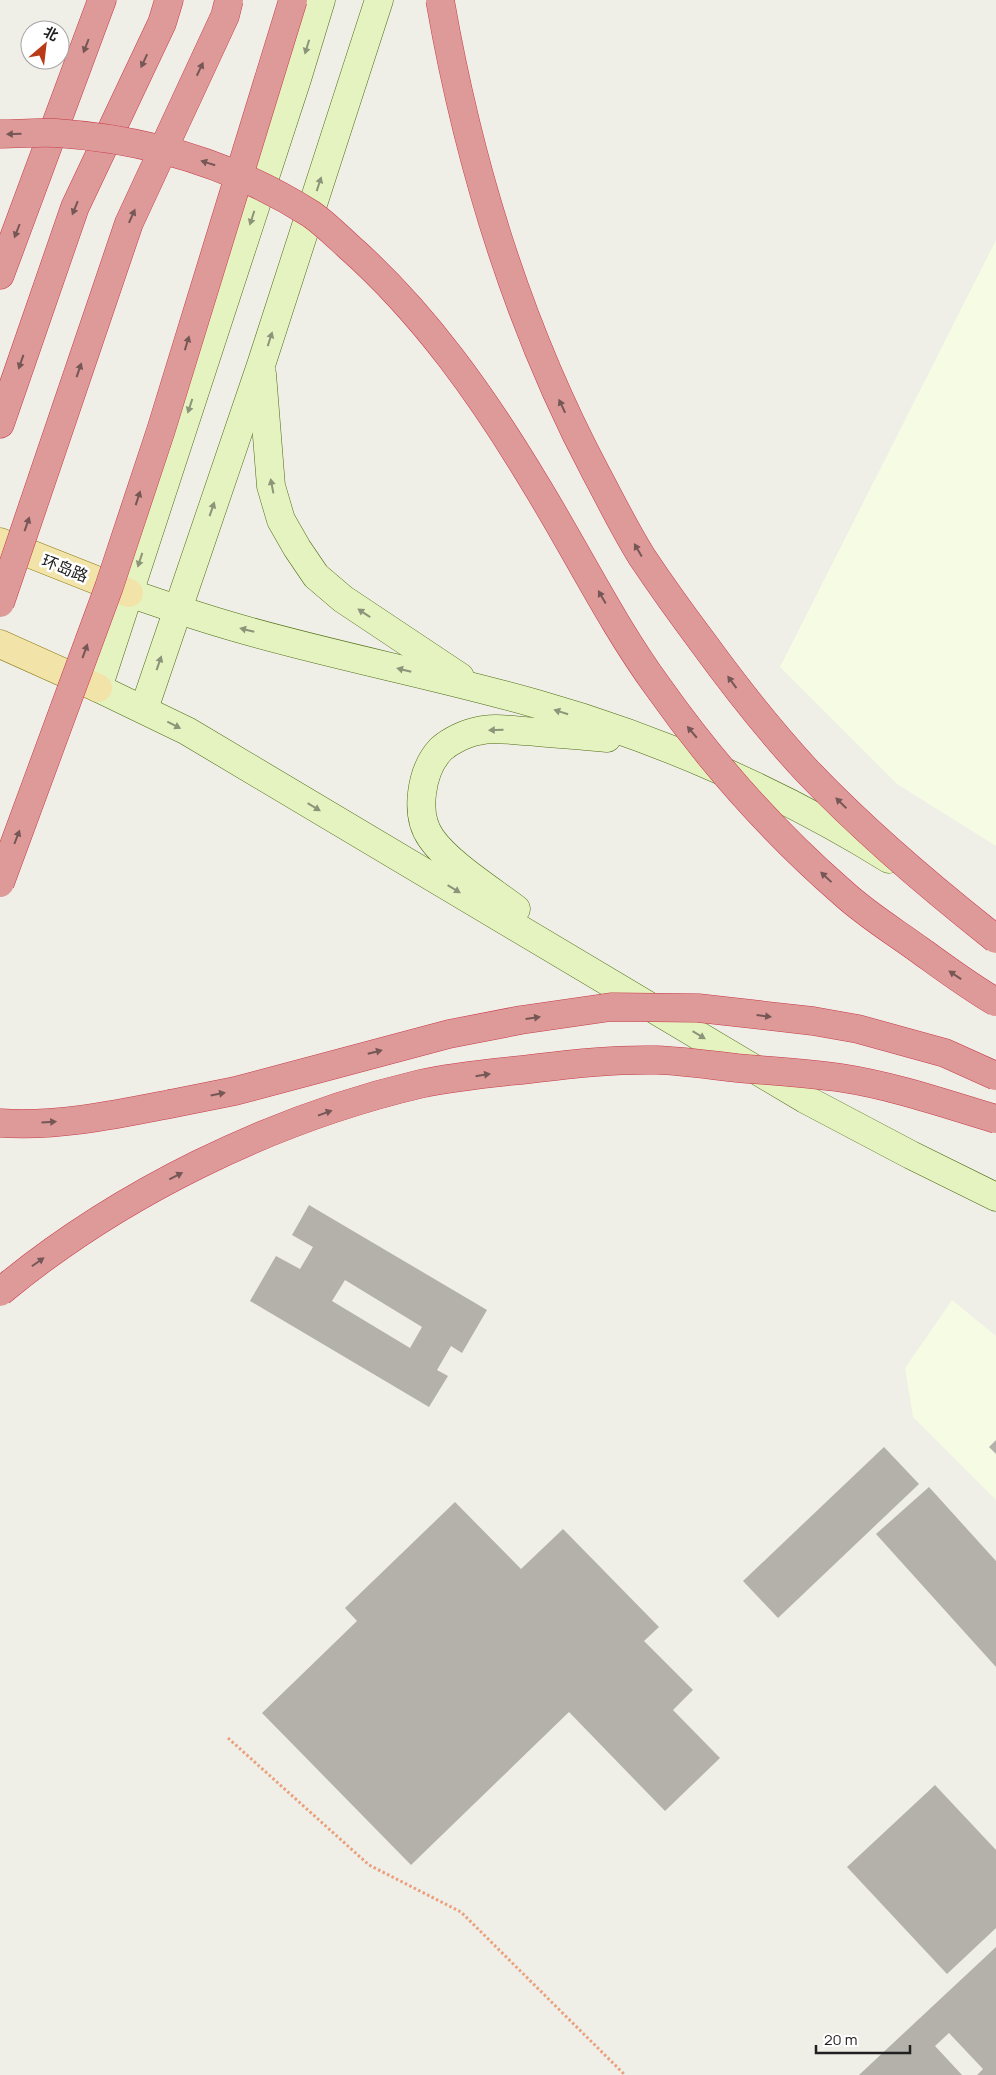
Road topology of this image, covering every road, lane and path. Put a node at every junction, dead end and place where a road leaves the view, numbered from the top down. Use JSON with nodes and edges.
{"nodes":[{"id":1,"x":102,"y":0,"type":"edge"},
{"id":2,"x":169,"y":0,"type":"edge"},
{"id":3,"x":229,"y":0,"type":"edge"},
{"id":4,"x":293,"y":0,"type":"edge"},
{"id":5,"x":321,"y":0,"type":"edge"},
{"id":6,"x":379,"y":0,"type":"edge"},
{"id":7,"x":440,"y":0,"type":"edge"},
{"id":8,"x":0,"y":134,"type":"edge"},
{"id":9,"x":0,"y":275,"type":"edge"},
{"id":10,"x":261,"y":365,"type":"junction"},
{"id":11,"x":0,"y":424,"type":"edge"},
{"id":12,"x":0,"y":542,"type":"edge"},
{"id":13,"x":129,"y":593,"type":"junction"},
{"id":14,"x":0,"y":603,"type":"edge"},
{"id":15,"x":178,"y":609,"type":"junction"},
{"id":16,"x":0,"y":644,"type":"edge"},
{"id":17,"x":98,"y":688,"type":"junction"},
{"id":18,"x":478,"y":689,"type":"junction"},
{"id":19,"x":144,"y":709,"type":"junction"},
{"id":20,"x":649,"y":741,"type":"junction"},
{"id":21,"x":0,"y":882,"type":"edge"},
{"id":22,"x":996,"y":926,"type":"edge"},
{"id":23,"x":996,"y":939,"type":"edge"},
{"id":24,"x":607,"y":980,"type":"junction"},
{"id":25,"x":996,"y":1002,"type":"edge"},
{"id":26,"x":996,"y":1076,"type":"edge"},
{"id":27,"x":996,"y":1119,"type":"edge"},
{"id":28,"x":0,"y":1123,"type":"edge"},
{"id":29,"x":996,"y":1197,"type":"edge"},
{"id":30,"x":0,"y":1292,"type":"edge"},
{"id":31,"x":228,"y":1738,"type":"dead end"},
{"id":32,"x":625,"y":2075,"type":"edge"}],
"edges":[{"from":1,"to":9,"type":"highway","one_way":true},
{"from":2,"to":11,"type":"highway","one_way":true},
{"from":14,"to":3,"type":"highway","one_way":true,"bridge":true},
{"from":21,"to":4,"type":"highway","one_way":true,"bridge":true},
{"from":5,"to":13,"type":"main road","one_way":true},
{"from":10,"to":6,"type":"main road","one_way":true},
{"from":23,"to":7,"type":"highway","one_way":true,"bridge":true},
{"from":25,"to":8,"type":"highway","one_way":true,"bridge":true},
{"from":15,"to":10,"type":"main road","one_way":true},
{"from":18,"to":10,"type":"main road","one_way":true},
{"from":12,"to":13,"type":"main road","name":"环岛路"},
{"from":13,"to":15,"type":"main road"},
{"from":13,"to":17,"type":"main road"},
{"from":18,"to":15,"type":"main road","one_way":true},
{"from":19,"to":15,"type":"main road","one_way":true},
{"from":16,"to":17,"type":"main road"},
{"from":17,"to":19,"type":"main road"},
{"from":20,"to":18,"type":"main road","one_way":true},
{"from":19,"to":24,"type":"main road","one_way":true},
{"from":20,"to":22,"type":"main road"},
{"from":20,"to":24,"type":"main road","one_way":true},
{"from":24,"to":29,"type":"main road","one_way":true},
{"from":28,"to":26,"type":"highway","one_way":true,"bridge":true},
{"from":30,"to":27,"type":"highway","one_way":true,"bridge":true},
{"from":31,"to":32,"type":"path"}]}
